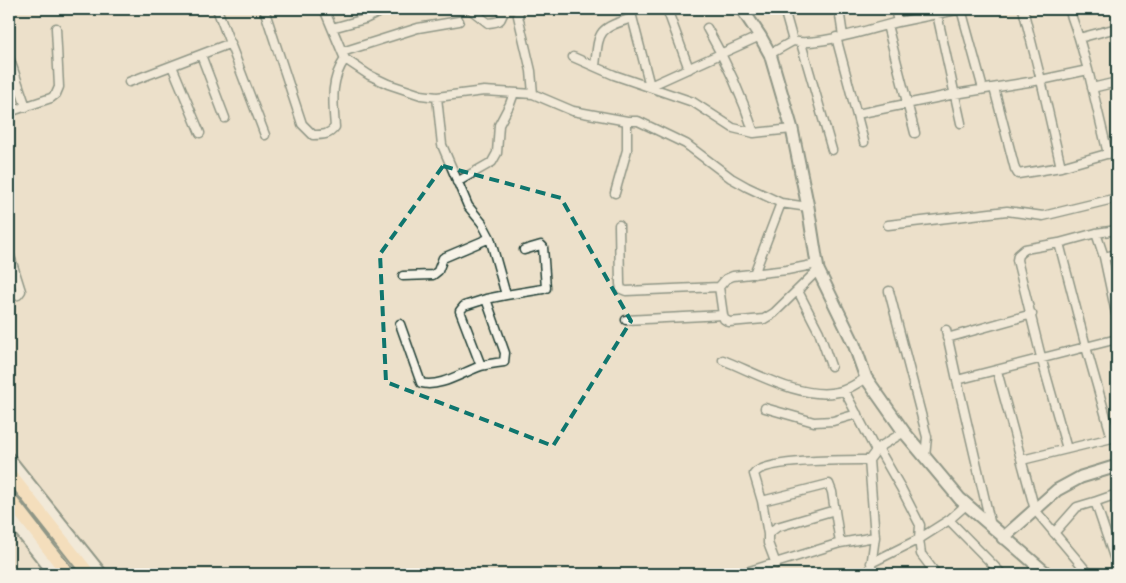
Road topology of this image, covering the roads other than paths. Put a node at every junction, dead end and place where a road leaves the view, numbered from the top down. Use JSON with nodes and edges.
{"nodes":[{"id":1,"x":217,"y":9,"type":"edge"},
{"id":2,"x":264,"y":9,"type":"edge"},
{"id":3,"x":324,"y":9,"type":"edge"},
{"id":4,"x":386,"y":9,"type":"edge"},
{"id":5,"x":470,"y":9,"type":"edge"},
{"id":6,"x":630,"y":9,"type":"edge"},
{"id":7,"x":667,"y":9,"type":"edge"},
{"id":8,"x":742,"y":9,"type":"edge"},
{"id":9,"x":784,"y":9,"type":"edge"},
{"id":10,"x":839,"y":9,"type":"edge"},
{"id":11,"x":895,"y":9,"type":"edge"},
{"id":12,"x":961,"y":9,"type":"edge"},
{"id":13,"x":1023,"y":9,"type":"edge"},
{"id":14,"x":1069,"y":9,"type":"edge"},
{"id":15,"x":520,"y":10,"type":"edge"},
{"id":16,"x":937,"y":14,"type":"junction"},
{"id":17,"x":632,"y":18,"type":"junction"},
{"id":18,"x":459,"y":21,"type":"dead end"},
{"id":19,"x":898,"y":22,"type":"junction"},
{"id":20,"x":887,"y":25,"type":"junction"},
{"id":21,"x":56,"y":28,"type":"dead end"},
{"id":22,"x":332,"y":28,"type":"junction"},
{"id":23,"x":707,"y":28,"type":"dead end"},
{"id":24,"x":1117,"y":28,"type":"edge"},
{"id":25,"x":760,"y":36,"type":"junction"},
{"id":26,"x":840,"y":36,"type":"junction"},
{"id":27,"x":1079,"y":38,"type":"junction"},
{"id":28,"x":797,"y":42,"type":"junction"},
{"id":29,"x":231,"y":43,"type":"junction"},
{"id":30,"x":722,"y":54,"type":"junction"},
{"id":31,"x":770,"y":54,"type":"junction"},
{"id":32,"x":201,"y":55,"type":"junction"},
{"id":33,"x":343,"y":55,"type":"junction"},
{"id":34,"x":9,"y":57,"type":"edge"},
{"id":35,"x":573,"y":57,"type":"dead end"},
{"id":36,"x":172,"y":66,"type":"junction"},
{"id":37,"x":595,"y":66,"type":"junction"},
{"id":38,"x":689,"y":69,"type":"junction"},
{"id":39,"x":1088,"y":70,"type":"junction"},
{"id":40,"x":1041,"y":80,"type":"junction"},
{"id":41,"x":129,"y":82,"type":"dead end"},
{"id":42,"x":1117,"y":82,"type":"edge"},
{"id":43,"x":650,"y":86,"type":"junction"},
{"id":44,"x":994,"y":88,"type":"junction"},
{"id":45,"x":1092,"y":88,"type":"junction"},
{"id":46,"x":983,"y":90,"type":"junction"},
{"id":47,"x":514,"y":93,"type":"junction"},
{"id":48,"x":534,"y":94,"type":"junction"},
{"id":49,"x":955,"y":94,"type":"junction"},
{"id":50,"x":437,"y":97,"type":"junction"},
{"id":51,"x":907,"y":103,"type":"junction"},
{"id":52,"x":26,"y":107,"type":"junction"},
{"id":53,"x":9,"y":112,"type":"edge"},
{"id":54,"x":857,"y":114,"type":"junction"},
{"id":55,"x":225,"y":118,"type":"dead end"},
{"id":56,"x":626,"y":121,"type":"junction"},
{"id":57,"x":961,"y":124,"type":"dead end"},
{"id":58,"x":792,"y":129,"type":"junction"},
{"id":59,"x":754,"y":133,"type":"junction"},
{"id":60,"x":915,"y":133,"type":"dead end"},
{"id":61,"x":200,"y":134,"type":"dead end"},
{"id":62,"x":266,"y":135,"type":"dead end"},
{"id":63,"x":864,"y":142,"type":"dead end"},
{"id":64,"x":832,"y":150,"type":"dead end"},
{"id":65,"x":1117,"y":151,"type":"edge"},
{"id":66,"x":1108,"y":154,"type":"junction"},
{"id":67,"x":1061,"y":167,"type":"junction"},
{"id":68,"x":457,"y":182,"type":"junction"},
{"id":69,"x":615,"y":193,"type":"dead end"},
{"id":70,"x":1117,"y":198,"type":"edge"},
{"id":71,"x":781,"y":204,"type":"junction"},
{"id":72,"x":808,"y":207,"type":"junction"},
{"id":73,"x":619,"y":225,"type":"dead end"},
{"id":74,"x":888,"y":225,"type":"dead end"},
{"id":75,"x":1117,"y":230,"type":"edge"},
{"id":76,"x":1096,"y":233,"type":"junction"},
{"id":77,"x":490,"y":238,"type":"junction"},
{"id":78,"x":1059,"y":243,"type":"junction"},
{"id":79,"x":524,"y":250,"type":"dead end"},
{"id":80,"x":9,"y":253,"type":"edge"},
{"id":81,"x":1117,"y":254,"type":"edge"},
{"id":82,"x":1104,"y":257,"type":"junction"},
{"id":83,"x":817,"y":267,"type":"junction"},
{"id":84,"x":754,"y":274,"type":"junction"},
{"id":85,"x":403,"y":276,"type":"dead end"},
{"id":86,"x":719,"y":287,"type":"junction"},
{"id":87,"x":798,"y":291,"type":"junction"},
{"id":88,"x":889,"y":291,"type":"dead end"},
{"id":89,"x":506,"y":295,"type":"junction"},
{"id":90,"x":9,"y":297,"type":"edge"},
{"id":91,"x":486,"y":299,"type":"junction"},
{"id":92,"x":1115,"y":299,"type":"edge"},
{"id":93,"x":1032,"y":314,"type":"junction"},
{"id":94,"x":723,"y":315,"type":"junction"},
{"id":95,"x":1117,"y":318,"type":"edge"},
{"id":96,"x":626,"y":320,"type":"dead end"},
{"id":97,"x":400,"y":324,"type":"dead end"},
{"id":98,"x":1117,"y":339,"type":"edge"},
{"id":99,"x":1086,"y":347,"type":"junction"},
{"id":100,"x":1041,"y":357,"type":"junction"},
{"id":101,"x":723,"y":360,"type":"dead end"},
{"id":102,"x":481,"y":366,"type":"junction"},
{"id":103,"x":831,"y":366,"type":"dead end"},
{"id":104,"x":997,"y":371,"type":"junction"},
{"id":105,"x":866,"y":378,"type":"junction"},
{"id":106,"x":957,"y":380,"type":"junction"},
{"id":107,"x":844,"y":390,"type":"junction"},
{"id":108,"x":765,"y":408,"type":"dead end"},
{"id":109,"x":857,"y":414,"type":"junction"},
{"id":110,"x":904,"y":432,"type":"junction"},
{"id":111,"x":1114,"y":437,"type":"edge"},
{"id":112,"x":877,"y":449,"type":"junction"},
{"id":113,"x":1067,"y":449,"type":"junction"},
{"id":114,"x":925,"y":457,"type":"junction"},
{"id":115,"x":9,"y":459,"type":"edge"},
{"id":116,"x":869,"y":460,"type":"junction"},
{"id":117,"x":1022,"y":460,"type":"junction"},
{"id":118,"x":1117,"y":466,"type":"edge"},
{"id":119,"x":9,"y":473,"type":"edge"},
{"id":120,"x":1117,"y":494,"type":"edge"},
{"id":121,"x":9,"y":498,"type":"edge"},
{"id":122,"x":762,"y":501,"type":"junction"},
{"id":123,"x":1097,"y":501,"type":"junction"},
{"id":124,"x":966,"y":505,"type":"junction"},
{"id":125,"x":835,"y":510,"type":"junction"},
{"id":126,"x":1035,"y":510,"type":"junction"},
{"id":127,"x":9,"y":516,"type":"edge"},
{"id":128,"x":949,"y":520,"type":"junction"},
{"id":129,"x":992,"y":528,"type":"junction"},
{"id":130,"x":1054,"y":533,"type":"junction"},
{"id":131,"x":768,"y":534,"type":"junction"},
{"id":132,"x":875,"y":537,"type":"junction"},
{"id":133,"x":1003,"y":538,"type":"junction"},
{"id":134,"x":919,"y":539,"type":"junction"},
{"id":135,"x":840,"y":543,"type":"junction"},
{"id":136,"x":872,"y":563,"type":"junction"},
{"id":137,"x":776,"y":564,"type":"junction"},
{"id":138,"x":1117,"y":566,"type":"edge"},
{"id":139,"x":743,"y":573,"type":"edge"},
{"id":140,"x":933,"y":573,"type":"edge"},
{"id":141,"x":56,"y":574,"type":"edge"},
{"id":142,"x":68,"y":574,"type":"edge"},
{"id":143,"x":89,"y":574,"type":"edge"},
{"id":144,"x":101,"y":574,"type":"edge"},
{"id":145,"x":870,"y":574,"type":"edge"},
{"id":146,"x":1002,"y":574,"type":"edge"},
{"id":147,"x":1047,"y":574,"type":"edge"},
{"id":148,"x":1090,"y":574,"type":"edge"}],
"edges":[{"from":1,"to":29,"type":"street"},
{"from":2,"to":33,"type":"street"},
{"from":3,"to":22,"type":"street"},
{"from":4,"to":22,"type":"street"},
{"from":5,"to":15,"type":"street"},
{"from":6,"to":17,"type":"street"},
{"from":7,"to":38,"type":"street"},
{"from":8,"to":25,"type":"street"},
{"from":9,"to":28,"type":"street"},
{"from":10,"to":26,"type":"street"},
{"from":11,"to":19,"type":"street"},
{"from":12,"to":16,"type":"street"},
{"from":12,"to":46,"type":"street"},
{"from":13,"to":40,"type":"street"},
{"from":14,"to":27,"type":"street"},
{"from":15,"to":48,"type":"street"},
{"from":16,"to":19,"type":"street"},
{"from":16,"to":49,"type":"street"},
{"from":17,"to":37,"type":"street"},
{"from":17,"to":43,"type":"street"},
{"from":18,"to":33,"type":"street"},
{"from":19,"to":20,"type":"street"},
{"from":20,"to":26,"type":"street"},
{"from":20,"to":51,"type":"street"},
{"from":21,"to":52,"type":"street"},
{"from":22,"to":33,"type":"street"},
{"from":23,"to":30,"type":"street"},
{"from":24,"to":27,"type":"street"},
{"from":25,"to":30,"type":"street"},
{"from":25,"to":31,"type":"street"},
{"from":26,"to":28,"type":"street"},
{"from":26,"to":54,"type":"street"},
{"from":27,"to":39,"type":"street"},
{"from":28,"to":31,"type":"street"},
{"from":28,"to":64,"type":"street"},
{"from":29,"to":32,"type":"street"},
{"from":29,"to":62,"type":"street"},
{"from":30,"to":38,"type":"street"},
{"from":30,"to":59,"type":"street"},
{"from":31,"to":58,"type":"street"},
{"from":32,"to":36,"type":"street"},
{"from":32,"to":55,"type":"street"},
{"from":33,"to":50,"type":"street"},
{"from":34,"to":52,"type":"street"},
{"from":35,"to":37,"type":"street"},
{"from":36,"to":41,"type":"street"},
{"from":36,"to":61,"type":"street"},
{"from":37,"to":43,"type":"street"},
{"from":38,"to":43,"type":"street"},
{"from":39,"to":40,"type":"street"},
{"from":39,"to":45,"type":"street"},
{"from":40,"to":44,"type":"street"},
{"from":40,"to":67,"type":"street"},
{"from":42,"to":45,"type":"street"},
{"from":43,"to":59,"type":"street"},
{"from":44,"to":46,"type":"street"},
{"from":44,"to":67,"type":"street"},
{"from":45,"to":66,"type":"street"},
{"from":46,"to":49,"type":"street"},
{"from":47,"to":48,"type":"street"},
{"from":47,"to":50,"type":"street"},
{"from":47,"to":68,"type":"street"},
{"from":48,"to":56,"type":"street"},
{"from":49,"to":51,"type":"street"},
{"from":49,"to":57,"type":"street"},
{"from":50,"to":68,"type":"street"},
{"from":51,"to":54,"type":"street"},
{"from":51,"to":60,"type":"street"},
{"from":52,"to":53,"type":"street"},
{"from":54,"to":63,"type":"street"},
{"from":56,"to":69,"type":"street"},
{"from":56,"to":71,"type":"street"},
{"from":58,"to":59,"type":"street"},
{"from":58,"to":72,"type":"street"},
{"from":65,"to":66,"type":"street"},
{"from":66,"to":67,"type":"street"},
{"from":68,"to":77,"type":"street"},
{"from":70,"to":74,"type":"street"},
{"from":71,"to":72,"type":"street"},
{"from":71,"to":84,"type":"street"},
{"from":72,"to":83,"type":"street"},
{"from":73,"to":86,"type":"street"},
{"from":75,"to":76,"type":"street"},
{"from":76,"to":78,"type":"street"},
{"from":76,"to":82,"type":"street"},
{"from":77,"to":85,"type":"street"},
{"from":77,"to":89,"type":"street"},
{"from":78,"to":93,"type":"street"},
{"from":78,"to":99,"type":"street"},
{"from":79,"to":89,"type":"street"},
{"from":80,"to":90,"type":"street"},
{"from":81,"to":82,"type":"street"},
{"from":82,"to":92,"type":"street"},
{"from":83,"to":84,"type":"street"},
{"from":83,"to":87,"type":"street"},
{"from":83,"to":105,"type":"street"},
{"from":84,"to":86,"type":"street"},
{"from":86,"to":94,"type":"street"},
{"from":87,"to":94,"type":"street"},
{"from":87,"to":103,"type":"street"},
{"from":88,"to":114,"type":"street"},
{"from":89,"to":91,"type":"street"},
{"from":91,"to":102,"type":"street"},
{"from":91,"to":102,"type":"street"},
{"from":92,"to":95,"type":"street"},
{"from":93,"to":100,"type":"street"},
{"from":93,"to":106,"type":"street"},
{"from":94,"to":96,"type":"street"},
{"from":97,"to":102,"type":"street"},
{"from":98,"to":99,"type":"street"},
{"from":99,"to":100,"type":"street"},
{"from":99,"to":111,"type":"street"},
{"from":100,"to":104,"type":"street"},
{"from":100,"to":113,"type":"street"},
{"from":101,"to":107,"type":"street"},
{"from":104,"to":106,"type":"street"},
{"from":104,"to":117,"type":"street"},
{"from":105,"to":107,"type":"street"},
{"from":105,"to":110,"type":"street"},
{"from":106,"to":129,"type":"street"},
{"from":107,"to":109,"type":"street"},
{"from":108,"to":109,"type":"street"},
{"from":109,"to":112,"type":"street"},
{"from":110,"to":112,"type":"street"},
{"from":110,"to":114,"type":"street"},
{"from":111,"to":113,"type":"street"},
{"from":112,"to":116,"type":"street"},
{"from":112,"to":134,"type":"street"},
{"from":113,"to":117,"type":"street"},
{"from":114,"to":124,"type":"street"},
{"from":115,"to":144,"type":"street"},
{"from":116,"to":122,"type":"street"},
{"from":116,"to":132,"type":"street"},
{"from":117,"to":126,"type":"street"},
{"from":118,"to":126,"type":"street"},
{"from":119,"to":143,"type":"main road"},
{"from":120,"to":123,"type":"street"},
{"from":121,"to":142,"type":"main road"},
{"from":122,"to":125,"type":"street"},
{"from":122,"to":131,"type":"street"},
{"from":123,"to":130,"type":"street"},
{"from":123,"to":138,"type":"street"},
{"from":124,"to":128,"type":"street"},
{"from":124,"to":129,"type":"street"},
{"from":125,"to":131,"type":"street"},
{"from":125,"to":135,"type":"street"},
{"from":126,"to":130,"type":"street"},
{"from":126,"to":133,"type":"street"},
{"from":127,"to":141,"type":"street"},
{"from":128,"to":134,"type":"street"},
{"from":128,"to":146,"type":"street"},
{"from":129,"to":133,"type":"street"},
{"from":130,"to":148,"type":"street"},
{"from":131,"to":137,"type":"street"},
{"from":132,"to":135,"type":"street"},
{"from":132,"to":136,"type":"street"},
{"from":133,"to":147,"type":"street"},
{"from":134,"to":136,"type":"street"},
{"from":134,"to":140,"type":"street"},
{"from":135,"to":137,"type":"street"},
{"from":136,"to":145,"type":"street"},
{"from":137,"to":139,"type":"street"}]}
